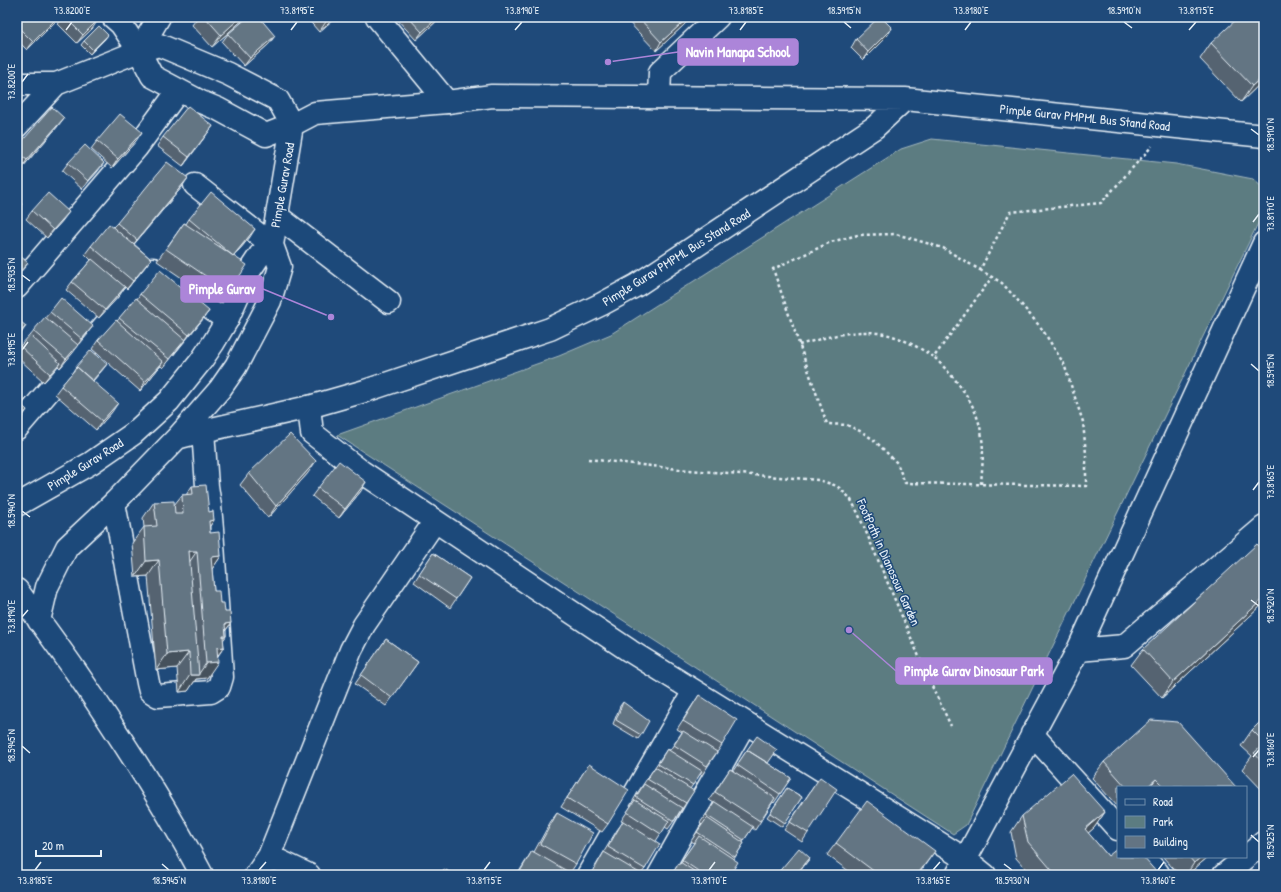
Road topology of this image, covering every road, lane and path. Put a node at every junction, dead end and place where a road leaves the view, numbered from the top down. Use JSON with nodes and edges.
{"nodes":[{"id":1,"x":113,"y":17,"type":"edge"},
{"id":2,"x":159,"y":17,"type":"edge"},
{"id":3,"x":377,"y":17,"type":"edge"},
{"id":4,"x":718,"y":17,"type":"edge"},
{"id":5,"x":139,"y":51,"type":"junction"},
{"id":6,"x":17,"y":84,"type":"edge"},
{"id":7,"x":56,"y":84,"type":"junction"},
{"id":8,"x":178,"y":91,"type":"junction"},
{"id":9,"x":658,"y":97,"type":"junction"},
{"id":10,"x":906,"y":99,"type":"junction"},
{"id":11,"x":447,"y":102,"type":"junction"},
{"id":12,"x":292,"y":125,"type":"junction"},
{"id":13,"x":17,"y":126,"type":"edge"},
{"id":14,"x":1170,"y":126,"type":"junction"},
{"id":15,"x":1264,"y":136,"type":"edge"},
{"id":16,"x":195,"y":185,"type":"dead end"},
{"id":17,"x":277,"y":216,"type":"junction"},
{"id":18,"x":1264,"y":243,"type":"edge"},
{"id":19,"x":272,"y":244,"type":"junction"},
{"id":20,"x":980,"y":270,"type":"junction"},
{"id":21,"x":992,"y":277,"type":"junction"},
{"id":22,"x":17,"y":287,"type":"edge"},
{"id":23,"x":390,"y":302,"type":"dead end"},
{"id":24,"x":227,"y":320,"type":"junction"},
{"id":25,"x":799,"y":345,"type":"junction"},
{"id":26,"x":934,"y":357,"type":"junction"},
{"id":27,"x":309,"y":407,"type":"junction"},
{"id":28,"x":17,"y":428,"type":"edge"},
{"id":29,"x":203,"y":431,"type":"junction"},
{"id":30,"x":177,"y":438,"type":"junction"},
{"id":31,"x":588,"y":459,"type":"dead end"},
{"id":32,"x":981,"y":484,"type":"junction"},
{"id":33,"x":114,"y":503,"type":"junction"},
{"id":34,"x":17,"y":505,"type":"edge"},
{"id":35,"x":435,"y":521,"type":"junction"},
{"id":36,"x":1264,"y":527,"type":"edge"},
{"id":37,"x":17,"y":590,"type":"edge"},
{"id":38,"x":39,"y":621,"type":"junction"},
{"id":39,"x":1078,"y":650,"type":"junction"},
{"id":40,"x":694,"y":690,"type":"junction"},
{"id":41,"x":746,"y":723,"type":"junction"},
{"id":42,"x":951,"y":726,"type":"dead end"},
{"id":43,"x":1032,"y":734,"type":"junction"},
{"id":44,"x":1117,"y":828,"type":"edge"},
{"id":45,"x":1264,"y":842,"type":"edge"},
{"id":46,"x":270,"y":856,"type":"junction"},
{"id":47,"x":1247,"y":856,"type":"edge"},
{"id":48,"x":1145,"y":858,"type":"edge"},
{"id":49,"x":1245,"y":858,"type":"edge"},
{"id":50,"x":961,"y":867,"type":"edge"},
{"id":51,"x":1158,"y":873,"type":"edge"},
{"id":52,"x":202,"y":875,"type":"edge"},
{"id":53,"x":256,"y":875,"type":"edge"},
{"id":54,"x":309,"y":875,"type":"edge"},
{"id":55,"x":588,"y":875,"type":"edge"},
{"id":56,"x":659,"y":875,"type":"edge"},
{"id":57,"x":985,"y":875,"type":"edge"},
{"id":58,"x":1224,"y":875,"type":"edge"}],
"edges":[{"from":1,"to":5,"type":"street"},
{"from":2,"to":5,"type":"street"},
{"from":3,"to":11,"type":"street"},
{"from":4,"to":9,"type":"street"},
{"from":5,"to":7,"type":"street"},
{"from":5,"to":8,"type":"street"},
{"from":5,"to":12,"type":"street"},
{"from":6,"to":7,"type":"street"},
{"from":7,"to":13,"type":"street"},
{"from":8,"to":12,"type":"street","name":"Pimple Gurav PMPML Bus Stand Road"},
{"from":8,"to":22,"type":"street"},
{"from":9,"to":10,"type":"street","name":"Pimple Gurav PMPML Bus Stand Road"},
{"from":9,"to":11,"type":"street","name":"Pimple Gurav PMPML Bus Stand Road"},
{"from":10,"to":14,"type":"street","name":"Pimple Gurav PMPML Bus Stand Road"},
{"from":10,"to":27,"type":"street","name":"Pimple Gurav PMPML Bus Stand Road"},
{"from":11,"to":12,"type":"street","name":"Pimple Gurav PMPML Bus Stand Road"},
{"from":12,"to":17,"type":"street","name":"Pimple Gurav Road"},
{"from":14,"to":15,"type":"street","name":"Pimple Gurav PMPML Bus Stand Road"},
{"from":14,"to":20,"type":"path"},
{"from":16,"to":19,"type":"street"},
{"from":17,"to":19,"type":"street","name":"Pimple Gurav Road"},
{"from":17,"to":23,"type":"street"},
{"from":18,"to":39,"type":"street"},
{"from":19,"to":24,"type":"street","name":"Pimple Gurav Road"},
{"from":19,"to":30,"type":"street","name":"Pimple Gurav Road"},
{"from":20,"to":21,"type":"path"},
{"from":20,"to":25,"type":"path"},
{"from":21,"to":26,"type":"path"},
{"from":21,"to":32,"type":"path"},
{"from":24,"to":28,"type":"street"},
{"from":24,"to":34,"type":"street","name":"Pimple Gurav Road"},
{"from":25,"to":26,"type":"path"},
{"from":25,"to":32,"type":"path"},
{"from":26,"to":32,"type":"path"},
{"from":27,"to":29,"type":"street"},
{"from":27,"to":35,"type":"street"},
{"from":29,"to":30,"type":"street"},
{"from":29,"to":33,"type":"street"},
{"from":30,"to":33,"type":"street","name":"Pimple Gurav Road"},
{"from":31,"to":42,"type":"path","name":"FootPath in Dianosour Garden"},
{"from":33,"to":38,"type":"street","name":"Pimple Gurav Road"},
{"from":35,"to":40,"type":"street"},
{"from":35,"to":46,"type":"street"},
{"from":36,"to":39,"type":"street"},
{"from":37,"to":38,"type":"street"},
{"from":38,"to":52,"type":"street"},
{"from":39,"to":43,"type":"street"},
{"from":40,"to":41,"type":"street"},
{"from":40,"to":55,"type":"street"},
{"from":41,"to":50,"type":"street"},
{"from":41,"to":56,"type":"street"},
{"from":43,"to":44,"type":"street"},
{"from":43,"to":50,"type":"street"},
{"from":45,"to":47,"type":"street"},
{"from":46,"to":53,"type":"street"},
{"from":46,"to":54,"type":"street"},
{"from":48,"to":51,"type":"street"},
{"from":49,"to":58,"type":"street"},
{"from":50,"to":57,"type":"street"}]}
